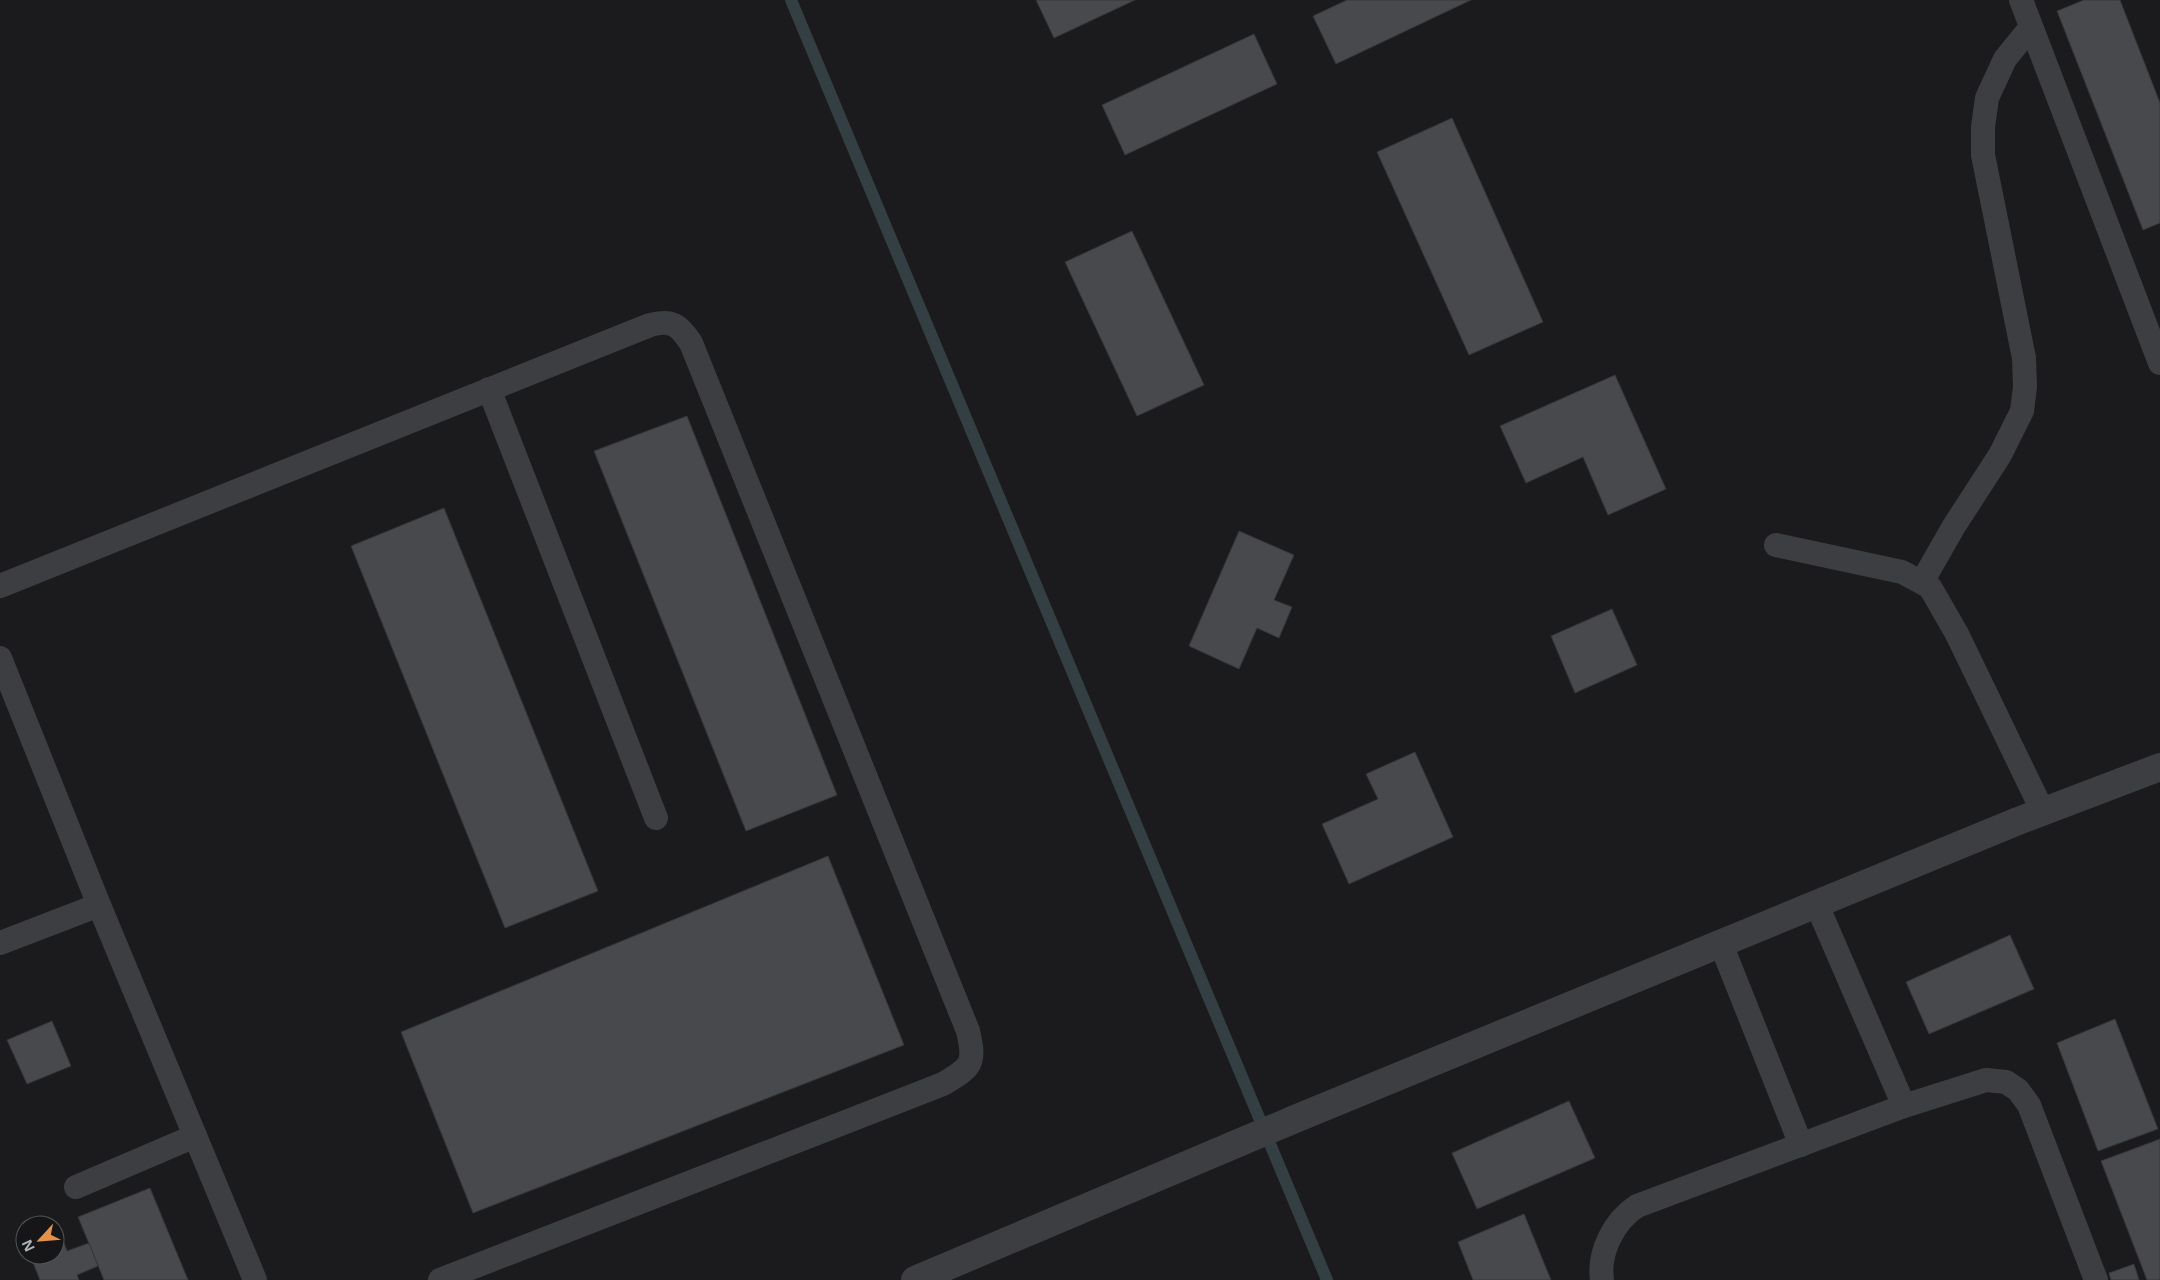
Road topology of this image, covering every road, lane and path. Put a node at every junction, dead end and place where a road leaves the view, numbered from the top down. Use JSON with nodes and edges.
{"nodes":[{"id":1,"x":2021,"y":0,"type":"edge"},
{"id":2,"x":2031,"y":27,"type":"junction"},
{"id":3,"x":2160,"y":363,"type":"edge"},
{"id":4,"x":489,"y":389,"type":"junction"},
{"id":5,"x":1776,"y":545,"type":"dead end"},
{"id":6,"x":1922,"y":582,"type":"junction"},
{"id":7,"x":0,"y":586,"type":"edge"},
{"id":8,"x":0,"y":658,"type":"edge"},
{"id":9,"x":2160,"y":767,"type":"edge"},
{"id":10,"x":2042,"y":812,"type":"junction"},
{"id":11,"x":656,"y":818,"type":"dead end"},
{"id":12,"x":99,"y":905,"type":"junction"},
{"id":13,"x":1817,"y":905,"type":"junction"},
{"id":14,"x":0,"y":942,"type":"edge"},
{"id":15,"x":1721,"y":944,"type":"junction"},
{"id":16,"x":1904,"y":1106,"type":"junction"},
{"id":17,"x":195,"y":1136,"type":"junction"},
{"id":18,"x":1801,"y":1145,"type":"junction"},
{"id":19,"x":76,"y":1187,"type":"dead end"},
{"id":20,"x":255,"y":1280,"type":"edge"},
{"id":21,"x":440,"y":1280,"type":"edge"},
{"id":22,"x":915,"y":1280,"type":"edge"},
{"id":23,"x":1602,"y":1280,"type":"edge"},
{"id":24,"x":2096,"y":1280,"type":"edge"}],
"edges":[{"from":1,"to":2,"type":"lane"},
{"from":2,"to":3,"type":"lane"},
{"from":2,"to":6,"type":"lane"},
{"from":4,"to":7,"type":"lane"},
{"from":4,"to":11,"type":"lane"},
{"from":4,"to":21,"type":"lane"},
{"from":5,"to":6,"type":"lane"},
{"from":6,"to":10,"type":"lane"},
{"from":8,"to":12,"type":"lane"},
{"from":9,"to":10,"type":"street"},
{"from":10,"to":13,"type":"street"},
{"from":12,"to":14,"type":"lane"},
{"from":12,"to":17,"type":"lane"},
{"from":13,"to":15,"type":"street"},
{"from":13,"to":16,"type":"lane"},
{"from":15,"to":18,"type":"lane"},
{"from":15,"to":22,"type":"street"},
{"from":16,"to":18,"type":"lane"},
{"from":16,"to":24,"type":"lane"},
{"from":17,"to":19,"type":"lane"},
{"from":17,"to":20,"type":"lane"},
{"from":18,"to":23,"type":"lane"}]}
